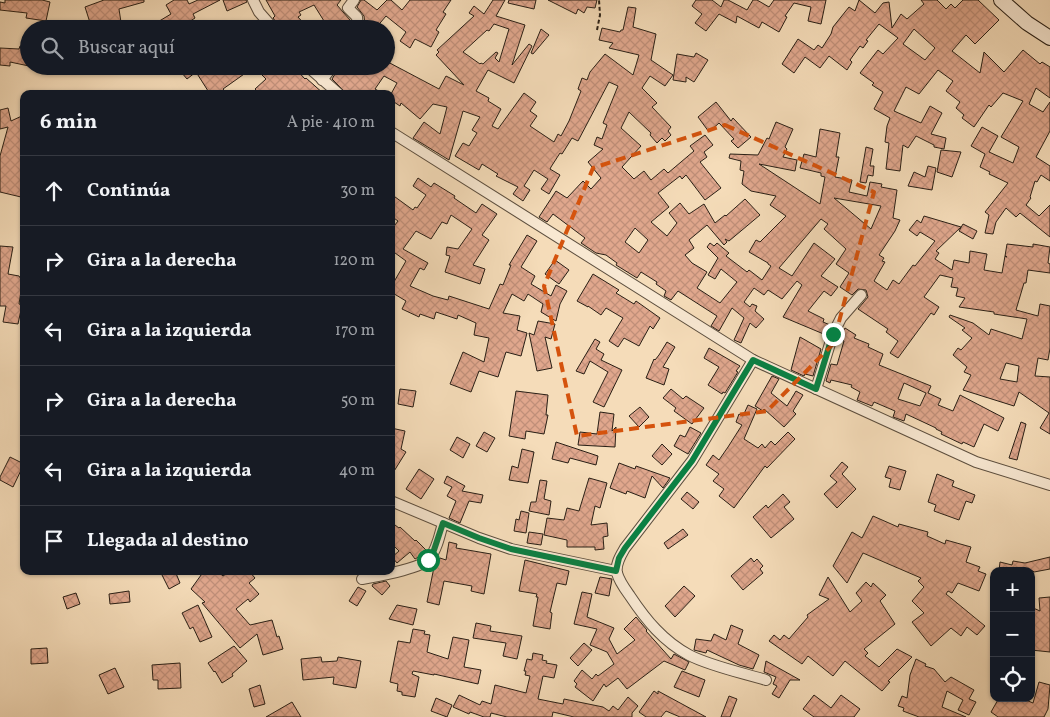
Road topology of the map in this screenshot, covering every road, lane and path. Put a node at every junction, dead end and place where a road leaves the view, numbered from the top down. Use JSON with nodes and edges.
{"nodes":[{"id":1,"x":253,"y":0,"type":"edge"},
{"id":2,"x":354,"y":0,"type":"edge"},
{"id":3,"x":599,"y":0,"type":"edge"},
{"id":4,"x":1001,"y":0,"type":"edge"},
{"id":5,"x":266,"y":20,"type":"edge"},
{"id":6,"x":357,"y":20,"type":"edge"},
{"id":7,"x":597,"y":30,"type":"dead end"},
{"id":8,"x":1050,"y":38,"type":"edge"},
{"id":9,"x":317,"y":75,"type":"edge"},
{"id":10,"x":326,"y":75,"type":"edge"},
{"id":11,"x":322,"y":80,"type":"junction"},
{"id":12,"x":334,"y":90,"type":"edge"},
{"id":13,"x":395,"y":135,"type":"edge"},
{"id":14,"x":861,"y":295,"type":"dead end"},
{"id":15,"x":753,"y":360,"type":"junction"},
{"id":16,"x":816,"y":389,"type":"junction"},
{"id":17,"x":1050,"y":485,"type":"edge"},
{"id":18,"x":395,"y":502,"type":"edge"},
{"id":19,"x":443,"y":523,"type":"junction"},
{"id":20,"x":616,"y":571,"type":"junction"},
{"id":21,"x":395,"y":572,"type":"edge"},
{"id":22,"x":380,"y":575,"type":"edge"},
{"id":23,"x":362,"y":579,"type":"dead end"},
{"id":24,"x":766,"y":680,"type":"dead end"}],
"edges":[{"from":1,"to":5,"type":"street"},
{"from":2,"to":6,"type":"street"},
{"from":3,"to":7,"type":"path"},
{"from":4,"to":8,"type":"main road"},
{"from":9,"to":11,"type":"street"},
{"from":10,"to":11,"type":"street"},
{"from":11,"to":12,"type":"street"},
{"from":13,"to":15,"type":"street"},
{"from":14,"to":16,"type":"street"},
{"from":15,"to":16,"type":"street"},
{"from":15,"to":20,"type":"street"},
{"from":16,"to":17,"type":"street"},
{"from":18,"to":19,"type":"street"},
{"from":19,"to":20,"type":"street"},
{"from":19,"to":21,"type":"street"},
{"from":20,"to":24,"type":"street"},
{"from":22,"to":23,"type":"street"}]}
